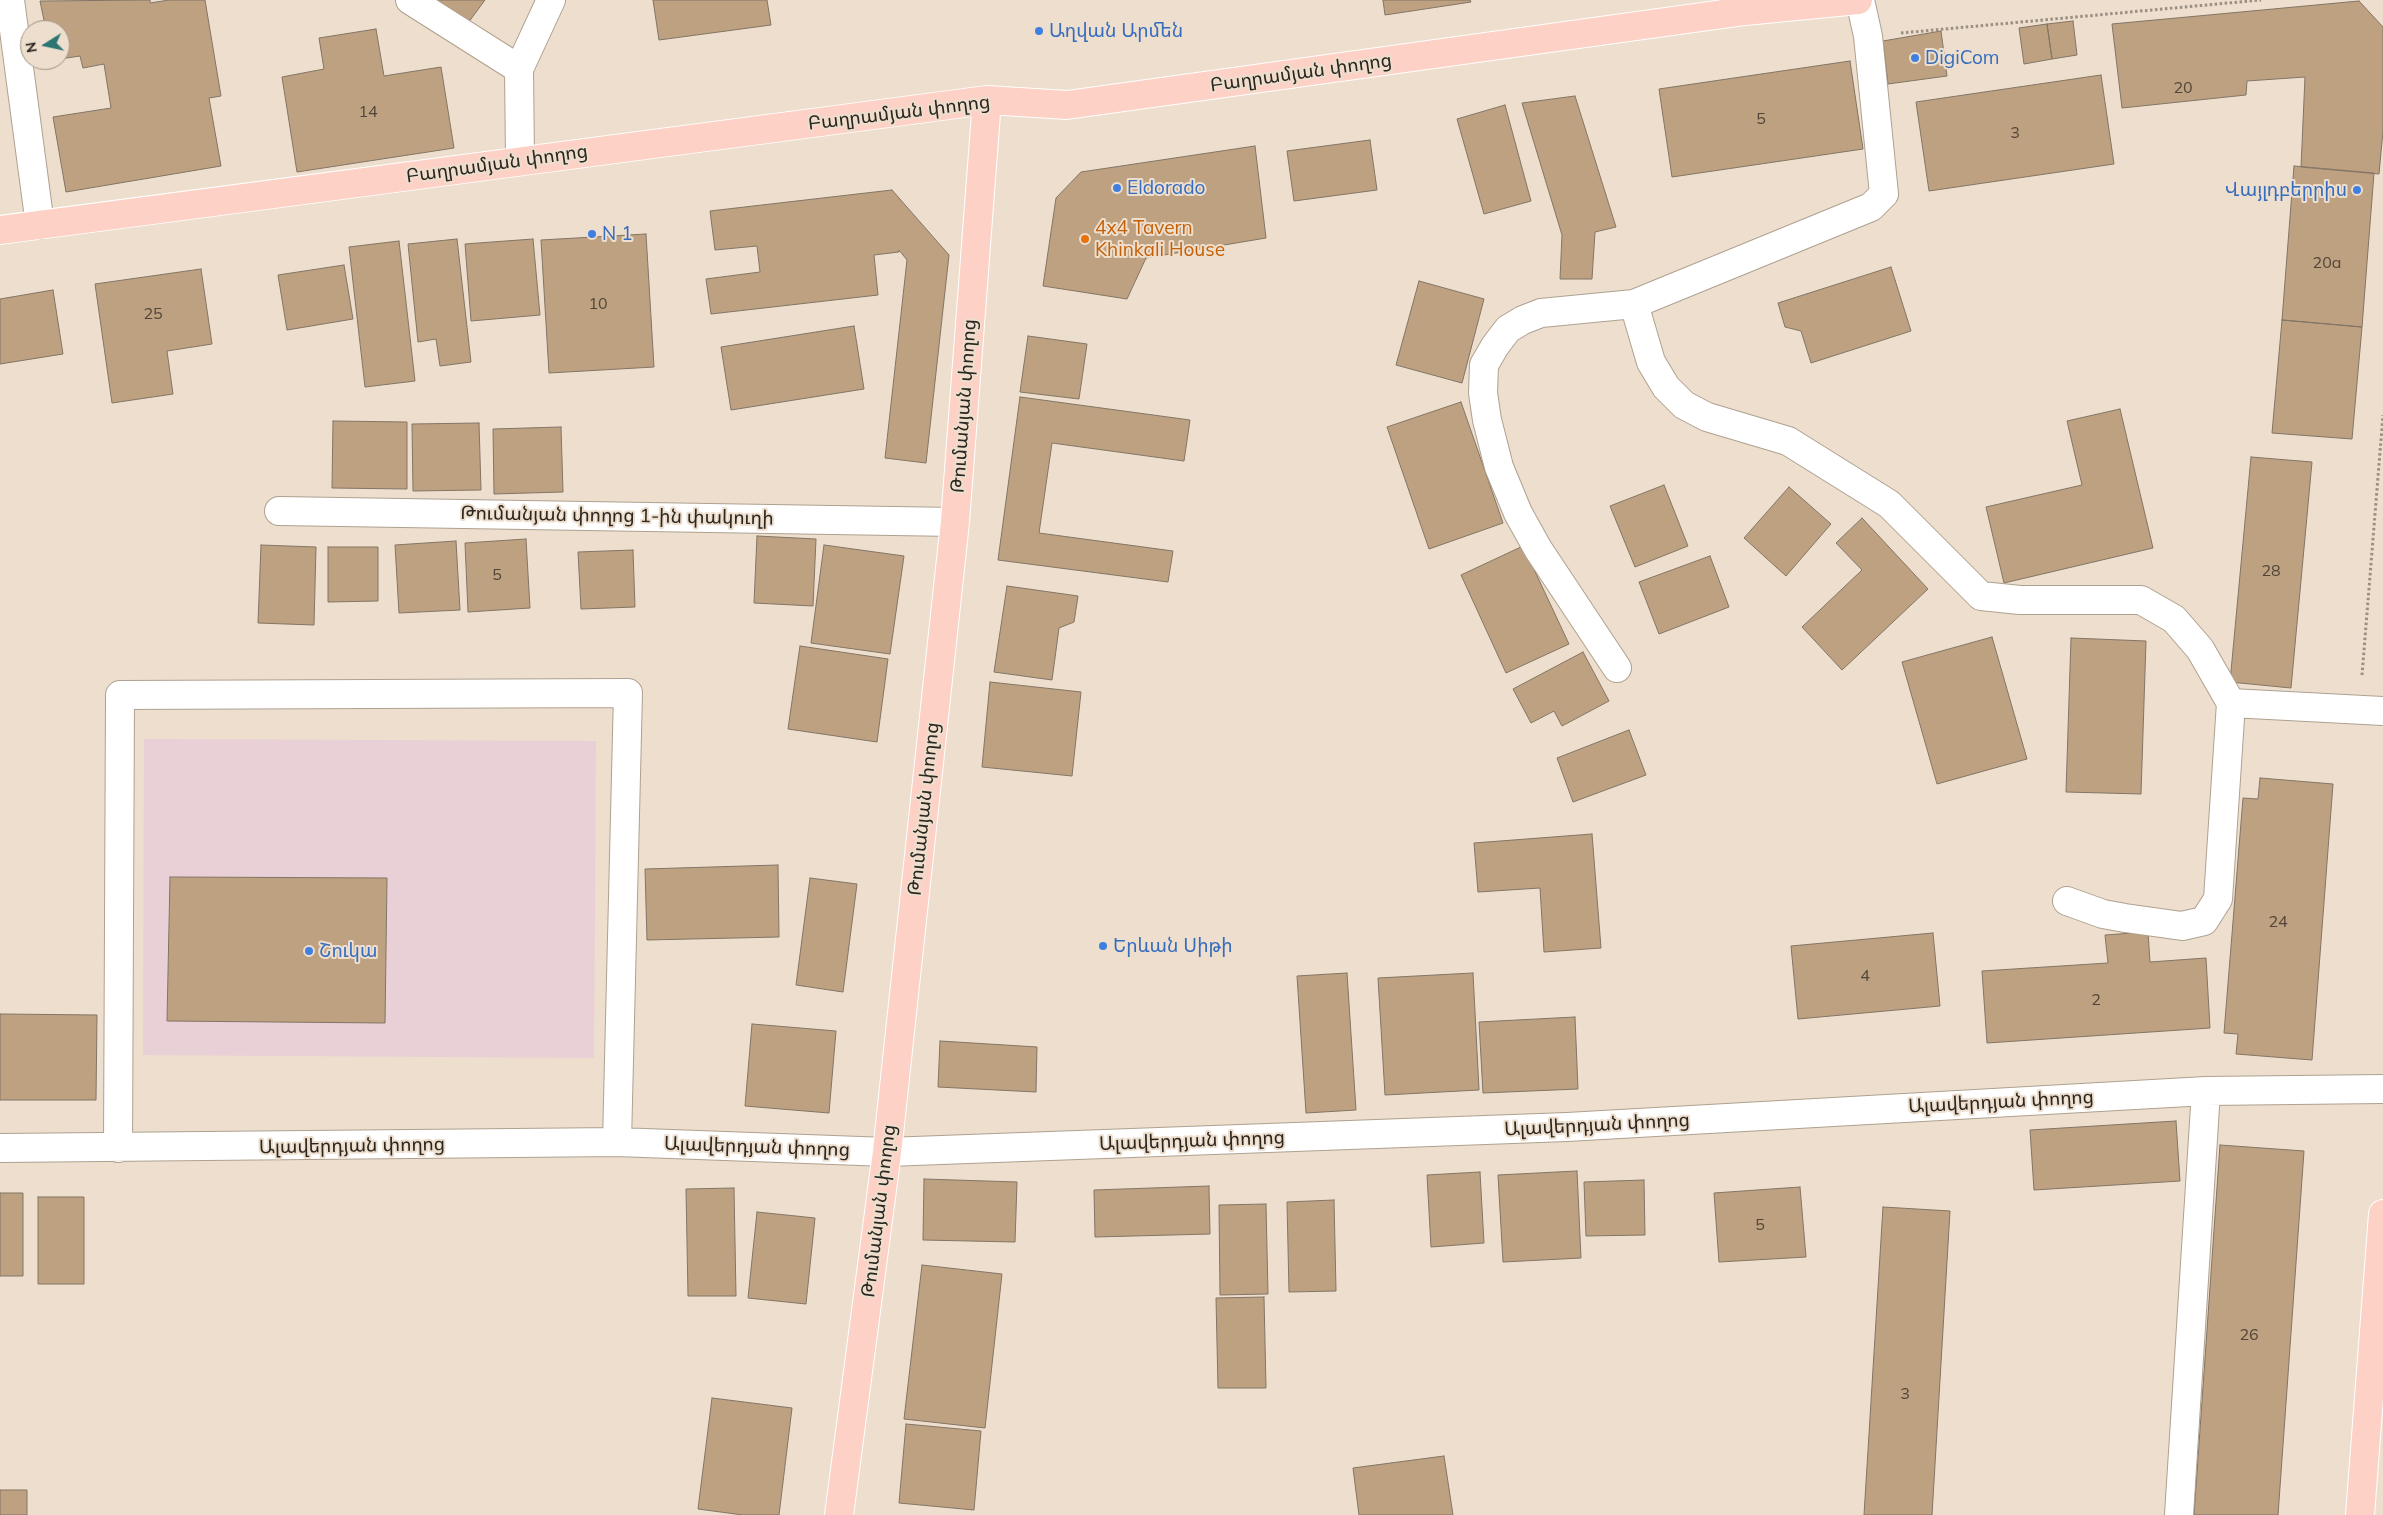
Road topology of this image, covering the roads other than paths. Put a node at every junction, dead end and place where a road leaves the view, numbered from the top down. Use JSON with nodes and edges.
{"nodes":[{"id":1,"x":10,"y":0,"type":"edge"},
{"id":2,"x":410,"y":0,"type":"edge"},
{"id":3,"x":551,"y":0,"type":"edge"},
{"id":4,"x":1859,"y":0,"type":"edge"},
{"id":5,"x":1744,"y":6,"type":"edge"},
{"id":6,"x":519,"y":68,"type":"junction"},
{"id":7,"x":987,"y":100,"type":"junction"},
{"id":8,"x":520,"y":161,"type":"junction"},
{"id":9,"x":40,"y":225,"type":"junction"},
{"id":10,"x":0,"y":230,"type":"edge"},
{"id":11,"x":1634,"y":304,"type":"junction"},
{"id":12,"x":280,"y":511,"type":"dead end"},
{"id":13,"x":955,"y":522,"type":"junction"},
{"id":14,"x":1617,"y":668,"type":"dead end"},
{"id":15,"x":2231,"y":703,"type":"junction"},
{"id":16,"x":2371,"y":711,"type":"edge"},
{"id":17,"x":2067,"y":901,"type":"dead end"},
{"id":18,"x":2383,"y":1089,"type":"edge"},
{"id":19,"x":2206,"y":1091,"type":"junction"},
{"id":20,"x":616,"y":1142,"type":"junction"},
{"id":21,"x":0,"y":1148,"type":"edge"},
{"id":22,"x":118,"y":1148,"type":"junction"},
{"id":23,"x":887,"y":1152,"type":"junction"},
{"id":24,"x":2383,"y":1214,"type":"edge"},
{"id":25,"x":839,"y":1515,"type":"edge"},
{"id":26,"x":2179,"y":1515,"type":"edge"},
{"id":27,"x":2360,"y":1515,"type":"edge"}],
"edges":[{"from":1,"to":9,"type":"street"},
{"from":2,"to":6,"type":"street"},
{"from":3,"to":6,"type":"street"},
{"from":4,"to":5,"type":"main road","name":"Բաղրամյան փողոց"},
{"from":4,"to":11,"type":"street"},
{"from":5,"to":7,"type":"main road","name":"Բաղրամյան փողոց"},
{"from":6,"to":8,"type":"street"},
{"from":7,"to":8,"type":"main road","name":"Բաղրամյան փողոց"},
{"from":7,"to":13,"type":"main road","name":"Թումանյան փողոց"},
{"from":8,"to":9,"type":"main road","name":"Բաղրամյան փողոց"},
{"from":9,"to":10,"type":"main road","name":"Բաղրամյան փողոց"},
{"from":11,"to":14,"type":"street"},
{"from":11,"to":15,"type":"street"},
{"from":12,"to":13,"type":"street","name":"Թումանյան փողոց 1-ին փակուղի"},
{"from":13,"to":23,"type":"main road","name":"Թումանյան փողոց"},
{"from":15,"to":16,"type":"street"},
{"from":15,"to":17,"type":"street"},
{"from":18,"to":19,"type":"street","name":"Ալավերդյան փողոց"},
{"from":19,"to":23,"type":"street","name":"Ալավերդյան փողոց"},
{"from":19,"to":26,"type":"street"},
{"from":20,"to":22,"type":"street","name":"Ալավերդյան փողոց"},
{"from":20,"to":22,"type":"street"},
{"from":20,"to":23,"type":"street","name":"Ալավերդյան փողոց"},
{"from":21,"to":22,"type":"street","name":"Ալավերդյան փողոց"},
{"from":23,"to":25,"type":"main road","name":"Թումանյան փողոց"},
{"from":24,"to":27,"type":"main road"}]}
